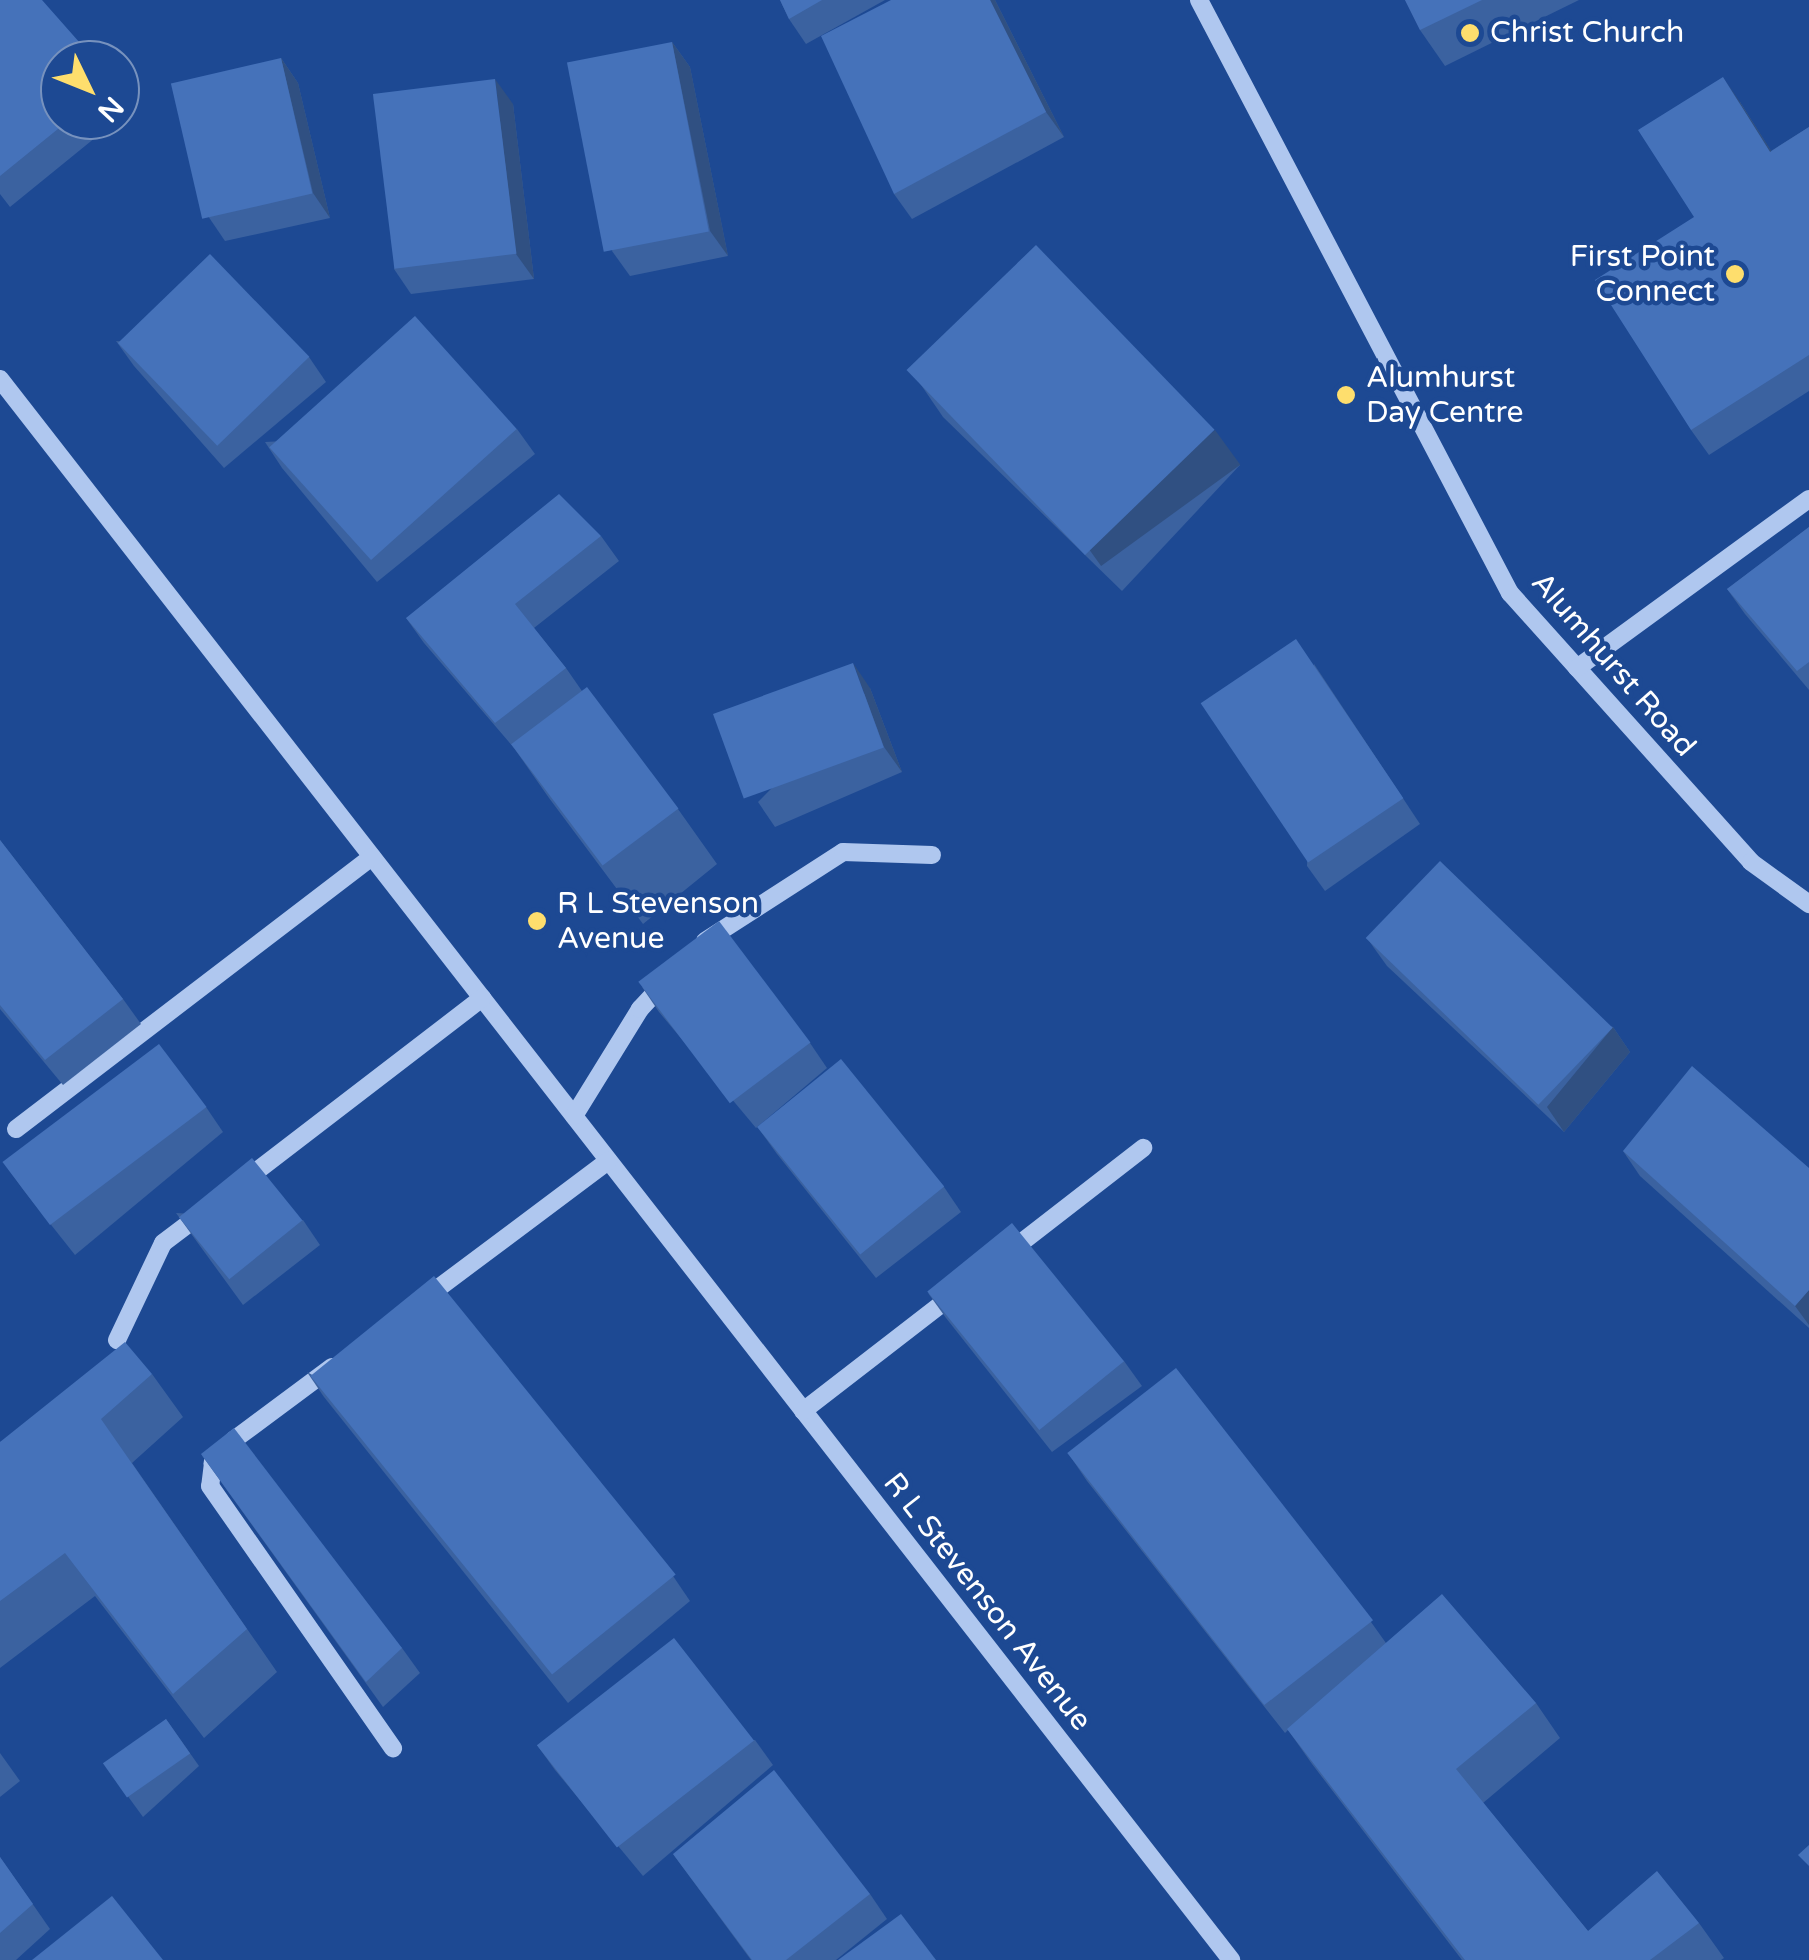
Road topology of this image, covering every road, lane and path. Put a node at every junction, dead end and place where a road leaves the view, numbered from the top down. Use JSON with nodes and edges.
{"nodes":[{"id":1,"x":1199,"y":0,"type":"edge"},
{"id":2,"x":0,"y":379,"type":"edge"},
{"id":3,"x":1809,"y":500,"type":"edge"},
{"id":4,"x":1578,"y":668,"type":"junction"},
{"id":5,"x":932,"y":854,"type":"dead end"},
{"id":6,"x":372,"y":857,"type":"junction"},
{"id":7,"x":1809,"y":904,"type":"edge"},
{"id":8,"x":482,"y":998,"type":"junction"},
{"id":9,"x":574,"y":1116,"type":"junction"},
{"id":10,"x":16,"y":1130,"type":"dead end"},
{"id":11,"x":1144,"y":1148,"type":"dead end"},
{"id":12,"x":608,"y":1160,"type":"junction"},
{"id":13,"x":406,"y":1312,"type":"edge"},
{"id":14,"x":117,"y":1340,"type":"dead end"},
{"id":15,"x":344,"y":1358,"type":"edge"},
{"id":16,"x":803,"y":1411,"type":"junction"},
{"id":17,"x":393,"y":1748,"type":"dead end"},
{"id":18,"x":1230,"y":1960,"type":"edge"}],
"edges":[{"from":1,"to":4,"type":"street","name":"Alumhurst Road"},
{"from":2,"to":6,"type":"street","name":"R L Stevenson Avenue"},
{"from":3,"to":4,"type":"street"},
{"from":4,"to":7,"type":"street","name":"Alumhurst Road"},
{"from":5,"to":9,"type":"street"},
{"from":6,"to":8,"type":"street","name":"R L Stevenson Avenue"},
{"from":6,"to":10,"type":"street"},
{"from":8,"to":9,"type":"street","name":"R L Stevenson Avenue"},
{"from":8,"to":14,"type":"street"},
{"from":9,"to":12,"type":"street","name":"R L Stevenson Avenue"},
{"from":11,"to":16,"type":"street"},
{"from":12,"to":13,"type":"street"},
{"from":12,"to":16,"type":"street","name":"R L Stevenson Avenue"},
{"from":15,"to":17,"type":"street"},
{"from":16,"to":18,"type":"street","name":"R L Stevenson Avenue"}]}
